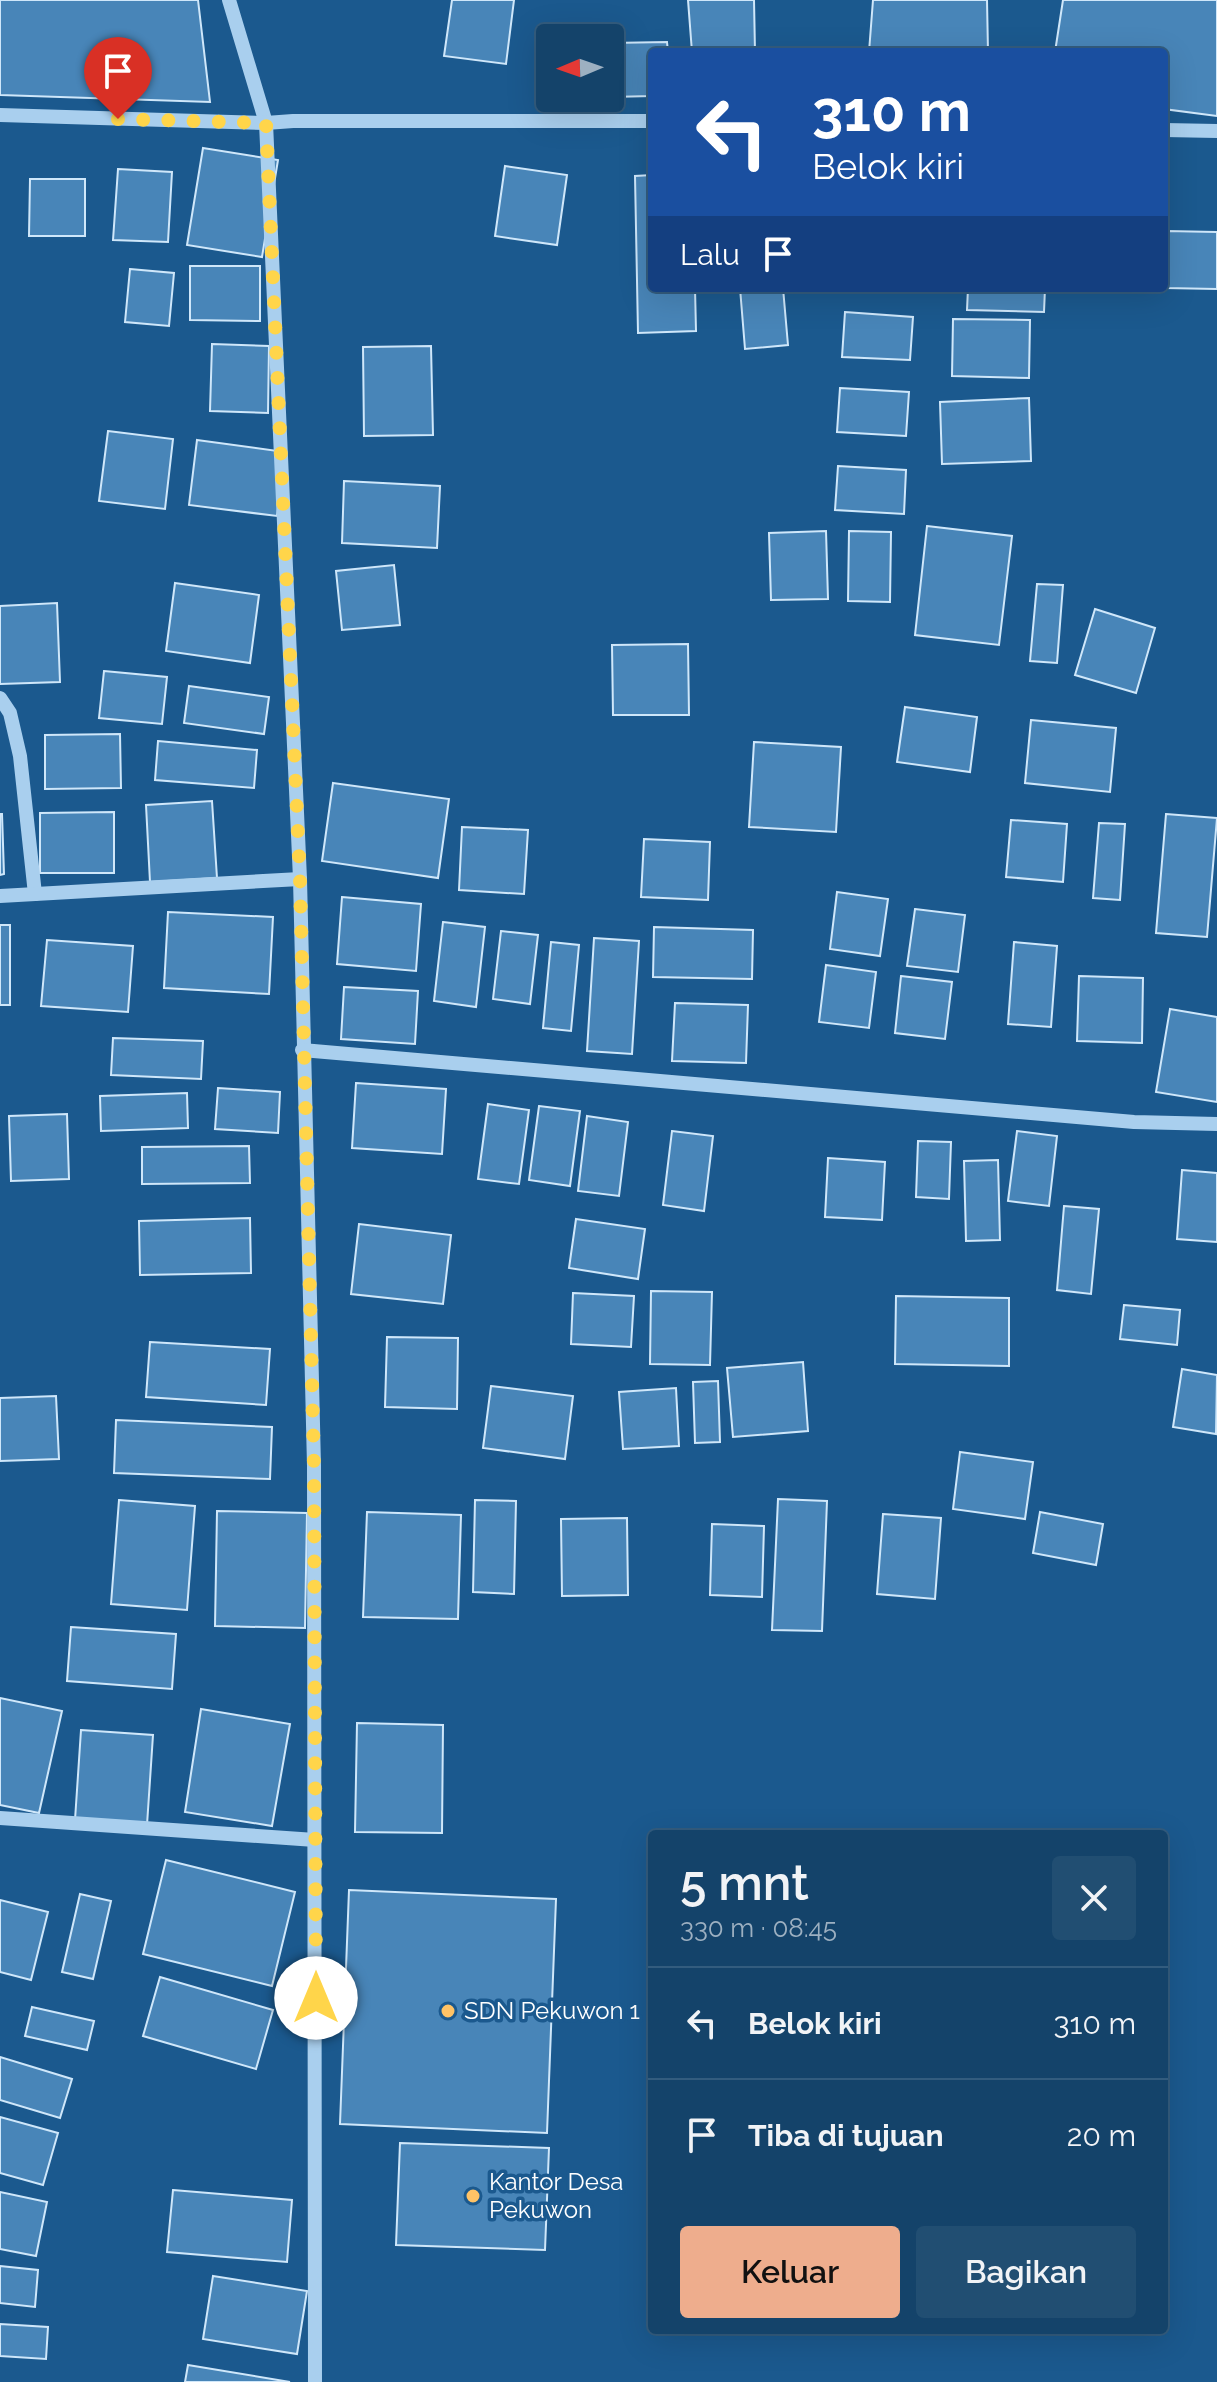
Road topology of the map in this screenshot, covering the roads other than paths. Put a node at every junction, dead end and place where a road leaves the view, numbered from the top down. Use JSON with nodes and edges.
{"nodes":[{"id":1,"x":229,"y":0,"type":"edge"},
{"id":2,"x":0,"y":115,"type":"edge"},
{"id":3,"x":648,"y":121,"type":"edge"},
{"id":4,"x":266,"y":123,"type":"junction"},
{"id":5,"x":1168,"y":130,"type":"edge"},
{"id":6,"x":1217,"y":131,"type":"edge"},
{"id":7,"x":0,"y":698,"type":"edge"},
{"id":8,"x":300,"y":879,"type":"junction"},
{"id":9,"x":35,"y":894,"type":"junction"},
{"id":10,"x":0,"y":896,"type":"edge"},
{"id":11,"x":302,"y":1050,"type":"junction"},
{"id":12,"x":1217,"y":1124,"type":"edge"},
{"id":13,"x":0,"y":1818,"type":"edge"},
{"id":14,"x":315,"y":1840,"type":"junction"},
{"id":15,"x":315,"y":2382,"type":"edge"}],
"edges":[{"from":1,"to":4,"type":"street"},
{"from":2,"to":4,"type":"street"},
{"from":3,"to":4,"type":"street"},
{"from":4,"to":8,"type":"street"},
{"from":5,"to":6,"type":"street"},
{"from":7,"to":9,"type":"street"},
{"from":8,"to":9,"type":"street"},
{"from":8,"to":11,"type":"street"},
{"from":9,"to":10,"type":"street"},
{"from":11,"to":12,"type":"street"},
{"from":11,"to":14,"type":"street"},
{"from":13,"to":14,"type":"street"},
{"from":14,"to":15,"type":"street"}]}
